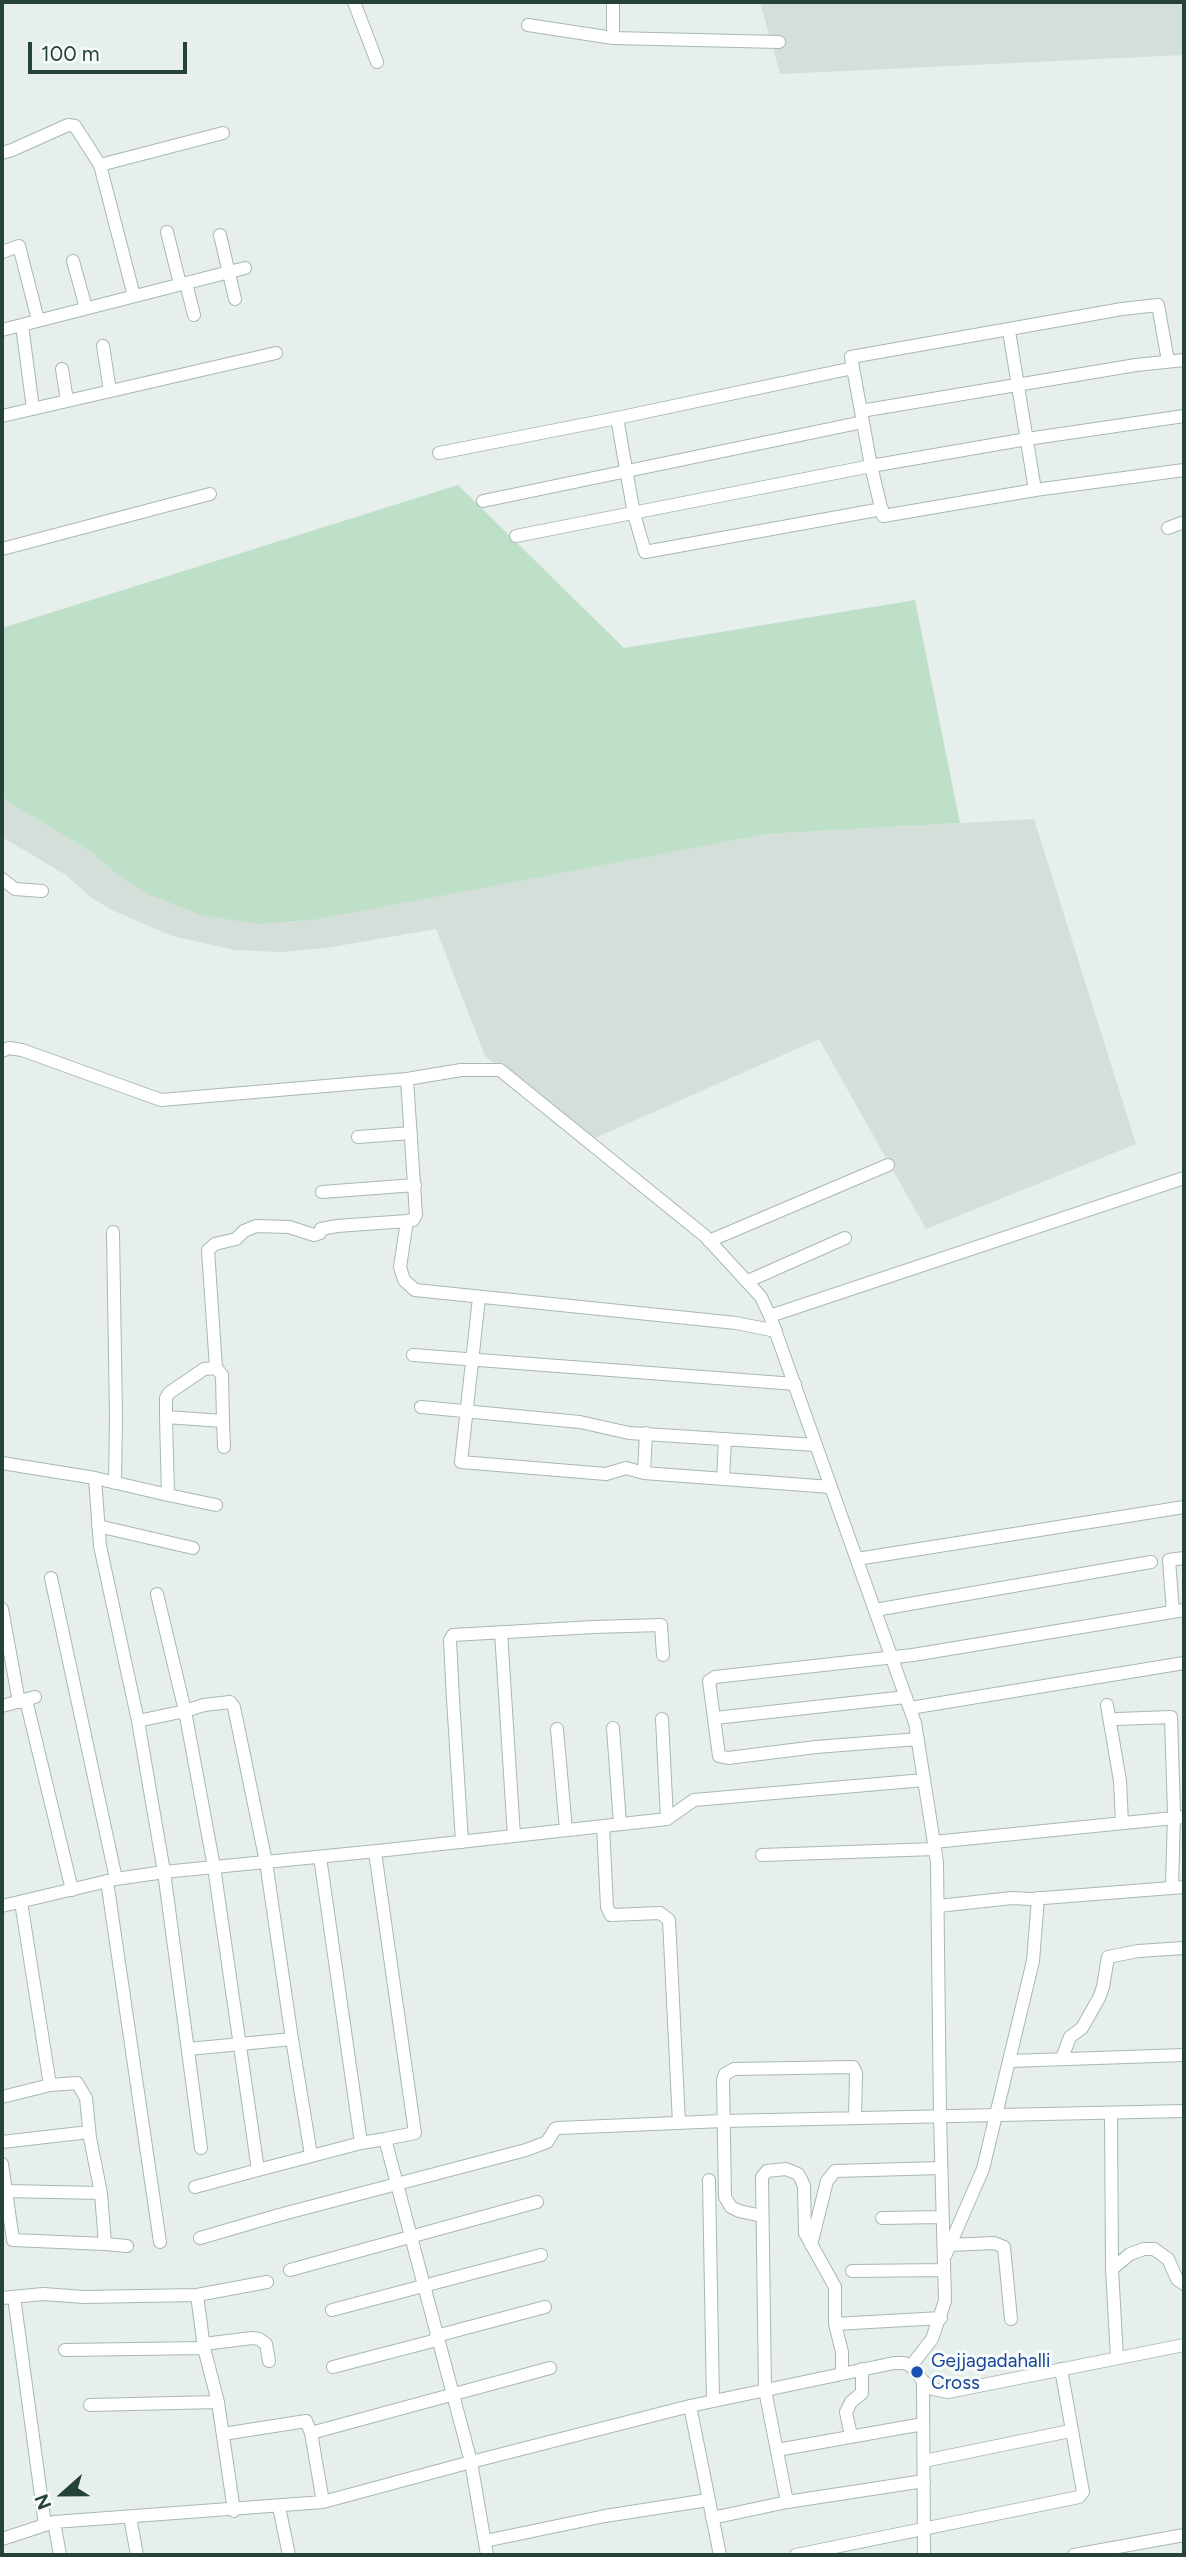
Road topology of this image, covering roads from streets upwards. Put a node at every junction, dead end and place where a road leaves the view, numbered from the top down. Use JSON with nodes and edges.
{"nodes":[{"id":1,"x":354,"y":2,"type":"edge"},
{"id":2,"x":613,"y":2,"type":"edge"},
{"id":3,"x":528,"y":25,"type":"dead end"},
{"id":4,"x":613,"y":37,"type":"junction"},
{"id":5,"x":779,"y":42,"type":"dead end"},
{"id":6,"x":377,"y":62,"type":"dead end"},
{"id":7,"x":223,"y":133,"type":"dead end"},
{"id":8,"x":2,"y":153,"type":"edge"},
{"id":9,"x":100,"y":165,"type":"junction"},
{"id":10,"x":167,"y":232,"type":"dead end"},
{"id":11,"x":220,"y":235,"type":"dead end"},
{"id":12,"x":2,"y":252,"type":"edge"},
{"id":13,"x":73,"y":261,"type":"dead end"},
{"id":14,"x":245,"y":268,"type":"dead end"},
{"id":15,"x":229,"y":272,"type":"junction"},
{"id":16,"x":183,"y":284,"type":"junction"},
{"id":17,"x":134,"y":296,"type":"junction"},
{"id":18,"x":235,"y":299,"type":"dead end"},
{"id":19,"x":86,"y":308,"type":"junction"},
{"id":20,"x":194,"y":315,"type":"dead end"},
{"id":21,"x":38,"y":320,"type":"junction"},
{"id":22,"x":22,"y":325,"type":"junction"},
{"id":23,"x":2,"y":330,"type":"edge"},
{"id":24,"x":1009,"y":331,"type":"junction"},
{"id":25,"x":103,"y":346,"type":"dead end"},
{"id":26,"x":276,"y":353,"type":"dead end"},
{"id":27,"x":1184,"y":360,"type":"edge"},
{"id":28,"x":1168,"y":361,"type":"junction"},
{"id":29,"x":853,"y":368,"type":"junction"},
{"id":30,"x":62,"y":369,"type":"dead end"},
{"id":31,"x":1019,"y":384,"type":"junction"},
{"id":32,"x":110,"y":391,"type":"junction"},
{"id":33,"x":67,"y":401,"type":"junction"},
{"id":34,"x":33,"y":409,"type":"junction"},
{"id":35,"x":2,"y":416,"type":"edge"},
{"id":36,"x":862,"y":416,"type":"junction"},
{"id":37,"x":1184,"y":416,"type":"edge"},
{"id":38,"x":617,"y":418,"type":"junction"},
{"id":39,"x":1027,"y":439,"type":"junction"},
{"id":40,"x":439,"y":453,"type":"dead end"},
{"id":41,"x":871,"y":466,"type":"junction"},
{"id":42,"x":1184,"y":470,"type":"edge"},
{"id":43,"x":626,"y":472,"type":"junction"},
{"id":44,"x":1035,"y":490,"type":"junction"},
{"id":45,"x":209,"y":494,"type":"dead end"},
{"id":46,"x":483,"y":501,"type":"dead end"},
{"id":47,"x":881,"y":509,"type":"junction"},
{"id":48,"x":634,"y":514,"type":"junction"},
{"id":49,"x":1184,"y":523,"type":"edge"},
{"id":50,"x":1168,"y":528,"type":"dead end"},
{"id":51,"x":516,"y":536,"type":"dead end"},
{"id":52,"x":2,"y":549,"type":"edge"},
{"id":53,"x":2,"y":879,"type":"edge"},
{"id":54,"x":42,"y":891,"type":"dead end"},
{"id":55,"x":2,"y":1051,"type":"edge"},
{"id":56,"x":407,"y":1079,"type":"junction"},
{"id":57,"x":411,"y":1133,"type":"junction"},
{"id":58,"x":358,"y":1137,"type":"dead end"},
{"id":59,"x":888,"y":1165,"type":"dead end"},
{"id":60,"x":1184,"y":1178,"type":"edge"},
{"id":61,"x":415,"y":1185,"type":"junction"},
{"id":62,"x":322,"y":1192,"type":"dead end"},
{"id":63,"x":407,"y":1221,"type":"junction"},
{"id":64,"x":113,"y":1232,"type":"dead end"},
{"id":65,"x":845,"y":1238,"type":"dead end"},
{"id":66,"x":709,"y":1241,"type":"junction"},
{"id":67,"x":748,"y":1281,"type":"junction"},
{"id":68,"x":480,"y":1298,"type":"junction"},
{"id":69,"x":770,"y":1316,"type":"junction"},
{"id":70,"x":776,"y":1331,"type":"junction"},
{"id":71,"x":413,"y":1355,"type":"dead end"},
{"id":72,"x":471,"y":1359,"type":"junction"},
{"id":73,"x":216,"y":1368,"type":"junction"},
{"id":74,"x":795,"y":1384,"type":"junction"},
{"id":75,"x":421,"y":1407,"type":"dead end"},
{"id":76,"x":467,"y":1412,"type":"junction"},
{"id":77,"x":166,"y":1418,"type":"junction"},
{"id":78,"x":223,"y":1421,"type":"junction"},
{"id":79,"x":646,"y":1433,"type":"junction"},
{"id":80,"x":725,"y":1440,"type":"junction"},
{"id":81,"x":816,"y":1445,"type":"junction"},
{"id":82,"x":225,"y":1447,"type":"dead end"},
{"id":83,"x":2,"y":1463,"type":"edge"},
{"id":84,"x":644,"y":1473,"type":"junction"},
{"id":85,"x":95,"y":1479,"type":"junction"},
{"id":86,"x":723,"y":1479,"type":"junction"},
{"id":87,"x":115,"y":1483,"type":"junction"},
{"id":88,"x":831,"y":1487,"type":"junction"},
{"id":89,"x":168,"y":1495,"type":"junction"},
{"id":90,"x":216,"y":1505,"type":"dead end"},
{"id":91,"x":1184,"y":1507,"type":"edge"},
{"id":92,"x":97,"y":1526,"type":"junction"},
{"id":93,"x":193,"y":1548,"type":"dead end"},
{"id":94,"x":1184,"y":1558,"type":"edge"},
{"id":95,"x":857,"y":1559,"type":"junction"},
{"id":96,"x":1151,"y":1562,"type":"dead end"},
{"id":97,"x":51,"y":1578,"type":"dead end"},
{"id":98,"x":157,"y":1594,"type":"dead end"},
{"id":99,"x":2,"y":1609,"type":"edge"},
{"id":100,"x":875,"y":1610,"type":"junction"},
{"id":101,"x":1179,"y":1611,"type":"edge"},
{"id":102,"x":501,"y":1632,"type":"junction"},
{"id":103,"x":663,"y":1656,"type":"dead end"},
{"id":104,"x":892,"y":1656,"type":"junction"},
{"id":105,"x":1184,"y":1663,"type":"edge"},
{"id":106,"x":27,"y":1699,"type":"junction"},
{"id":107,"x":908,"y":1703,"type":"junction"},
{"id":108,"x":1107,"y":1705,"type":"dead end"},
{"id":109,"x":2,"y":1706,"type":"edge"},
{"id":110,"x":185,"y":1711,"type":"junction"},
{"id":111,"x":1184,"y":1716,"type":"edge"},
{"id":112,"x":1171,"y":1717,"type":"junction"},
{"id":113,"x":715,"y":1718,"type":"junction"},
{"id":114,"x":663,"y":1719,"type":"dead end"},
{"id":115,"x":1117,"y":1719,"type":"dead end"},
{"id":116,"x":138,"y":1721,"type":"junction"},
{"id":117,"x":613,"y":1728,"type":"dead end"},
{"id":118,"x":557,"y":1729,"type":"dead end"},
{"id":119,"x":918,"y":1740,"type":"junction"},
{"id":120,"x":924,"y":1780,"type":"junction"},
{"id":121,"x":1179,"y":1817,"type":"edge"},
{"id":122,"x":667,"y":1819,"type":"junction"},
{"id":123,"x":1122,"y":1823,"type":"junction"},
{"id":124,"x":620,"y":1824,"type":"junction"},
{"id":125,"x":603,"y":1826,"type":"junction"},
{"id":126,"x":566,"y":1830,"type":"junction"},
{"id":127,"x":514,"y":1836,"type":"junction"},
{"id":128,"x":462,"y":1842,"type":"junction"},
{"id":129,"x":935,"y":1846,"type":"junction"},
{"id":130,"x":374,"y":1852,"type":"junction"},
{"id":131,"x":762,"y":1856,"type":"dead end"},
{"id":132,"x":320,"y":1857,"type":"junction"},
{"id":133,"x":266,"y":1862,"type":"junction"},
{"id":134,"x":215,"y":1867,"type":"junction"},
{"id":135,"x":164,"y":1872,"type":"junction"},
{"id":136,"x":112,"y":1880,"type":"junction"},
{"id":137,"x":1178,"y":1887,"type":"edge"},
{"id":138,"x":72,"y":1890,"type":"junction"},
{"id":139,"x":1038,"y":1898,"type":"junction"},
{"id":140,"x":21,"y":1902,"type":"junction"},
{"id":141,"x":2,"y":1906,"type":"edge"},
{"id":142,"x":938,"y":1906,"type":"junction"},
{"id":143,"x":1184,"y":1948,"type":"edge"},
{"id":144,"x":292,"y":2039,"type":"junction"},
{"id":145,"x":240,"y":2045,"type":"junction"},
{"id":146,"x":189,"y":2049,"type":"junction"},
{"id":147,"x":1184,"y":2055,"type":"edge"},
{"id":148,"x":1062,"y":2058,"type":"junction"},
{"id":149,"x":1010,"y":2061,"type":"junction"},
{"id":150,"x":50,"y":2085,"type":"junction"},
{"id":151,"x":2,"y":2097,"type":"edge"},
{"id":152,"x":1184,"y":2111,"type":"edge"},
{"id":153,"x":1111,"y":2114,"type":"junction"},
{"id":154,"x":940,"y":2116,"type":"junction"},
{"id":155,"x":996,"y":2116,"type":"junction"},
{"id":156,"x":855,"y":2118,"type":"junction"},
{"id":157,"x":723,"y":2122,"type":"junction"},
{"id":158,"x":679,"y":2123,"type":"junction"},
{"id":159,"x":89,"y":2132,"type":"junction"},
{"id":160,"x":386,"y":2139,"type":"junction"},
{"id":161,"x":2,"y":2142,"type":"edge"},
{"id":162,"x":361,"y":2143,"type":"junction"},
{"id":163,"x":201,"y":2148,"type":"dead end"},
{"id":164,"x":312,"y":2155,"type":"junction"},
{"id":165,"x":2,"y":2164,"type":"edge"},
{"id":166,"x":941,"y":2168,"type":"junction"},
{"id":167,"x":258,"y":2170,"type":"junction"},
{"id":168,"x":709,"y":2180,"type":"dead end"},
{"id":169,"x":396,"y":2185,"type":"junction"},
{"id":170,"x":195,"y":2187,"type":"dead end"},
{"id":171,"x":5,"y":2191,"type":"junction"},
{"id":172,"x":101,"y":2193,"type":"junction"},
{"id":173,"x":537,"y":2202,"type":"dead end"},
{"id":174,"x":762,"y":2216,"type":"junction"},
{"id":175,"x":942,"y":2217,"type":"junction"},
{"id":176,"x":882,"y":2218,"type":"dead end"},
{"id":177,"x":410,"y":2236,"type":"junction"},
{"id":178,"x":200,"y":2238,"type":"dead end"},
{"id":179,"x":160,"y":2242,"type":"dead end"},
{"id":180,"x":105,"y":2244,"type":"junction"},
{"id":181,"x":950,"y":2245,"type":"junction"},
{"id":182,"x":127,"y":2246,"type":"dead end"},
{"id":183,"x":811,"y":2246,"type":"junction"},
{"id":184,"x":541,"y":2255,"type":"dead end"},
{"id":185,"x":944,"y":2265,"type":"junction"},
{"id":186,"x":1112,"y":2269,"type":"junction"},
{"id":187,"x":290,"y":2270,"type":"dead end"},
{"id":188,"x":852,"y":2271,"type":"dead end"},
{"id":189,"x":267,"y":2282,"type":"dead end"},
{"id":190,"x":1184,"y":2284,"type":"edge"},
{"id":191,"x":423,"y":2287,"type":"junction"},
{"id":192,"x":197,"y":2295,"type":"junction"},
{"id":193,"x":8,"y":2298,"type":"edge"},
{"id":194,"x":545,"y":2307,"type":"dead end"},
{"id":195,"x":332,"y":2310,"type":"dead end"},
{"id":196,"x":941,"y":2318,"type":"junction"},
{"id":197,"x":1011,"y":2319,"type":"dead end"},
{"id":198,"x":835,"y":2324,"type":"junction"},
{"id":199,"x":437,"y":2338,"type":"junction"},
{"id":200,"x":1184,"y":2345,"type":"edge"},
{"id":201,"x":204,"y":2346,"type":"junction"},
{"id":202,"x":65,"y":2350,"type":"dead end"},
{"id":203,"x":1117,"y":2358,"type":"junction"},
{"id":204,"x":269,"y":2361,"type":"dead end"},
{"id":205,"x":333,"y":2367,"type":"dead end"},
{"id":206,"x":911,"y":2367,"type":"junction"},
{"id":207,"x":550,"y":2368,"type":"dead end"},
{"id":208,"x":862,"y":2370,"type":"junction"},
{"id":209,"x":1060,"y":2370,"type":"junction"},
{"id":210,"x":842,"y":2374,"type":"junction"},
{"id":211,"x":923,"y":2381,"type":"junction"},
{"id":212,"x":765,"y":2390,"type":"junction"},
{"id":213,"x":453,"y":2395,"type":"junction"},
{"id":214,"x":713,"y":2401,"type":"junction"},
{"id":215,"x":218,"y":2402,"type":"junction"},
{"id":216,"x":90,"y":2405,"type":"dead end"},
{"id":217,"x":690,"y":2406,"type":"junction"},
{"id":218,"x":923,"y":2424,"type":"junction"},
{"id":219,"x":1070,"y":2431,"type":"junction"},
{"id":220,"x":311,"y":2433,"type":"junction"},
{"id":221,"x":223,"y":2434,"type":"junction"},
{"id":222,"x":851,"y":2437,"type":"junction"},
{"id":223,"x":777,"y":2450,"type":"junction"},
{"id":224,"x":924,"y":2461,"type":"junction"},
{"id":225,"x":471,"y":2462,"type":"junction"},
{"id":226,"x":924,"y":2481,"type":"junction"},
{"id":227,"x":708,"y":2500,"type":"junction"},
{"id":228,"x":323,"y":2502,"type":"junction"},
{"id":229,"x":787,"y":2502,"type":"junction"},
{"id":230,"x":279,"y":2507,"type":"junction"},
{"id":231,"x":234,"y":2511,"type":"junction"},
{"id":232,"x":130,"y":2518,"type":"junction"},
{"id":233,"x":712,"y":2518,"type":"junction"},
{"id":234,"x":49,"y":2524,"type":"junction"},
{"id":235,"x":925,"y":2530,"type":"junction"},
{"id":236,"x":1184,"y":2535,"type":"edge"},
{"id":237,"x":2,"y":2539,"type":"edge"},
{"id":238,"x":485,"y":2541,"type":"junction"},
{"id":239,"x":854,"y":2549,"type":"edge"},
{"id":240,"x":60,"y":2555,"type":"edge"},
{"id":241,"x":137,"y":2555,"type":"edge"},
{"id":242,"x":289,"y":2555,"type":"edge"},
{"id":243,"x":487,"y":2555,"type":"edge"},
{"id":244,"x":720,"y":2555,"type":"edge"},
{"id":245,"x":796,"y":2555,"type":"edge"},
{"id":246,"x":924,"y":2555,"type":"edge"},
{"id":247,"x":1074,"y":2555,"type":"edge"}],
"edges":[{"from":1,"to":6,"type":"street"},
{"from":2,"to":4,"type":"street"},
{"from":3,"to":4,"type":"street"},
{"from":4,"to":5,"type":"street"},
{"from":7,"to":9,"type":"street"},
{"from":8,"to":9,"type":"street"},
{"from":9,"to":17,"type":"street"},
{"from":10,"to":16,"type":"street"},
{"from":11,"to":15,"type":"street"},
{"from":12,"to":21,"type":"street"},
{"from":13,"to":19,"type":"street"},
{"from":14,"to":15,"type":"street"},
{"from":15,"to":16,"type":"street"},
{"from":15,"to":18,"type":"street"},
{"from":16,"to":17,"type":"street"},
{"from":16,"to":20,"type":"street"},
{"from":17,"to":19,"type":"street"},
{"from":19,"to":21,"type":"street"},
{"from":21,"to":22,"type":"street"},
{"from":22,"to":23,"type":"street"},
{"from":22,"to":34,"type":"street"},
{"from":24,"to":28,"type":"street"},
{"from":24,"to":29,"type":"street"},
{"from":24,"to":31,"type":"street"},
{"from":25,"to":32,"type":"street"},
{"from":26,"to":32,"type":"street"},
{"from":27,"to":28,"type":"street"},
{"from":28,"to":31,"type":"street"},
{"from":29,"to":36,"type":"street"},
{"from":29,"to":38,"type":"street"},
{"from":30,"to":33,"type":"street"},
{"from":31,"to":36,"type":"street"},
{"from":31,"to":39,"type":"street"},
{"from":32,"to":33,"type":"street"},
{"from":33,"to":34,"type":"street"},
{"from":34,"to":35,"type":"street"},
{"from":36,"to":41,"type":"street"},
{"from":36,"to":43,"type":"street"},
{"from":37,"to":39,"type":"street"},
{"from":38,"to":40,"type":"street"},
{"from":38,"to":43,"type":"street"},
{"from":39,"to":41,"type":"street"},
{"from":39,"to":44,"type":"street"},
{"from":41,"to":47,"type":"street"},
{"from":41,"to":48,"type":"street"},
{"from":42,"to":44,"type":"street"},
{"from":43,"to":46,"type":"street"},
{"from":43,"to":48,"type":"street"},
{"from":44,"to":47,"type":"street"},
{"from":45,"to":52,"type":"street"},
{"from":47,"to":48,"type":"street"},
{"from":48,"to":51,"type":"street"},
{"from":49,"to":50,"type":"street"},
{"from":53,"to":54,"type":"street"},
{"from":55,"to":56,"type":"street"},
{"from":56,"to":57,"type":"street"},
{"from":56,"to":66,"type":"street"},
{"from":57,"to":58,"type":"street"},
{"from":57,"to":61,"type":"street"},
{"from":59,"to":66,"type":"street"},
{"from":60,"to":69,"type":"street"},
{"from":61,"to":62,"type":"street"},
{"from":61,"to":63,"type":"street"},
{"from":63,"to":68,"type":"street"},
{"from":63,"to":73,"type":"street"},
{"from":64,"to":87,"type":"street"},
{"from":65,"to":67,"type":"street"},
{"from":66,"to":67,"type":"street"},
{"from":67,"to":69,"type":"street"},
{"from":68,"to":70,"type":"street"},
{"from":68,"to":72,"type":"street"},
{"from":69,"to":70,"type":"street"},
{"from":70,"to":74,"type":"street"},
{"from":71,"to":72,"type":"street"},
{"from":72,"to":74,"type":"street"},
{"from":72,"to":76,"type":"street"},
{"from":73,"to":77,"type":"street"},
{"from":73,"to":78,"type":"street"},
{"from":74,"to":81,"type":"street"},
{"from":75,"to":76,"type":"street"},
{"from":76,"to":79,"type":"street"},
{"from":76,"to":84,"type":"street"},
{"from":77,"to":78,"type":"street"},
{"from":77,"to":89,"type":"street"},
{"from":78,"to":82,"type":"street"},
{"from":79,"to":80,"type":"street"},
{"from":79,"to":84,"type":"street"},
{"from":80,"to":81,"type":"street"},
{"from":80,"to":86,"type":"street"},
{"from":81,"to":88,"type":"street"},
{"from":83,"to":85,"type":"street"},
{"from":84,"to":86,"type":"street"},
{"from":85,"to":87,"type":"street"},
{"from":85,"to":92,"type":"street"},
{"from":86,"to":88,"type":"street"},
{"from":87,"to":89,"type":"street"},
{"from":88,"to":95,"type":"street"},
{"from":89,"to":90,"type":"street"},
{"from":91,"to":95,"type":"street"},
{"from":92,"to":93,"type":"street"},
{"from":92,"to":116,"type":"street"},
{"from":94,"to":101,"type":"street"},
{"from":95,"to":100,"type":"street"},
{"from":96,"to":100,"type":"street"},
{"from":97,"to":136,"type":"street"},
{"from":98,"to":110,"type":"street"},
{"from":99,"to":106,"type":"street"},
{"from":100,"to":104,"type":"street"},
{"from":101,"to":104,"type":"street"},
{"from":102,"to":103,"type":"street"},
{"from":102,"to":127,"type":"street"},
{"from":102,"to":128,"type":"street"},
{"from":104,"to":107,"type":"street"},
{"from":104,"to":113,"type":"street"},
{"from":105,"to":107,"type":"street"},
{"from":106,"to":109,"type":"street"},
{"from":106,"to":138,"type":"street"},
{"from":107,"to":113,"type":"street"},
{"from":107,"to":119,"type":"street"},
{"from":108,"to":123,"type":"street"},
{"from":110,"to":116,"type":"street"},
{"from":110,"to":133,"type":"street"},
{"from":110,"to":134,"type":"street"},
{"from":111,"to":112,"type":"street"},
{"from":112,"to":115,"type":"street"},
{"from":112,"to":121,"type":"street"},
{"from":113,"to":119,"type":"street"},
{"from":114,"to":122,"type":"street"},
{"from":116,"to":135,"type":"street"},
{"from":117,"to":124,"type":"street"},
{"from":118,"to":126,"type":"street"},
{"from":119,"to":120,"type":"street"},
{"from":120,"to":122,"type":"street"},
{"from":120,"to":129,"type":"street"},
{"from":121,"to":123,"type":"street"},
{"from":121,"to":137,"type":"street"},
{"from":122,"to":124,"type":"street"},
{"from":123,"to":129,"type":"street"},
{"from":124,"to":125,"type":"street"},
{"from":125,"to":126,"type":"street"},
{"from":125,"to":158,"type":"street"},
{"from":126,"to":127,"type":"street"},
{"from":127,"to":128,"type":"street"},
{"from":128,"to":130,"type":"street"},
{"from":129,"to":131,"type":"street"},
{"from":129,"to":142,"type":"street"},
{"from":130,"to":132,"type":"street"},
{"from":130,"to":160,"type":"street"},
{"from":132,"to":133,"type":"street"},
{"from":132,"to":162,"type":"street"},
{"from":133,"to":134,"type":"street"},
{"from":133,"to":144,"type":"street"},
{"from":134,"to":135,"type":"street"},
{"from":134,"to":145,"type":"street"},
{"from":135,"to":136,"type":"street"},
{"from":135,"to":146,"type":"street"},
{"from":136,"to":138,"type":"street"},
{"from":136,"to":179,"type":"street"},
{"from":137,"to":139,"type":"street"},
{"from":138,"to":140,"type":"street"},
{"from":139,"to":142,"type":"street"},
{"from":139,"to":149,"type":"street"},
{"from":140,"to":141,"type":"street"},
{"from":140,"to":150,"type":"street"},
{"from":142,"to":154,"type":"street"},
{"from":143,"to":148,"type":"street"},
{"from":144,"to":145,"type":"street"},
{"from":144,"to":164,"type":"street"},
{"from":145,"to":146,"type":"street"},
{"from":145,"to":167,"type":"street"},
{"from":146,"to":163,"type":"street"},
{"from":147,"to":148,"type":"street"},
{"from":148,"to":149,"type":"street"},
{"from":149,"to":155,"type":"street"},
{"from":150,"to":151,"type":"street"},
{"from":150,"to":159,"type":"street"},
{"from":152,"to":153,"type":"street"},
{"from":153,"to":155,"type":"street"},
{"from":153,"to":186,"type":"street"},
{"from":154,"to":155,"type":"street"},
{"from":154,"to":156,"type":"street"},
{"from":154,"to":166,"type":"street"},
{"from":155,"to":181,"type":"street"},
{"from":156,"to":157,"type":"street"},
{"from":156,"to":157,"type":"street"},
{"from":157,"to":158,"type":"street"},
{"from":157,"to":174,"type":"street"},
{"from":158,"to":169,"type":"street"},
{"from":159,"to":161,"type":"street"},
{"from":159,"to":172,"type":"street"},
{"from":160,"to":162,"type":"street"},
{"from":160,"to":169,"type":"street"},
{"from":162,"to":164,"type":"street"},
{"from":164,"to":167,"type":"street"},
{"from":165,"to":171,"type":"street"},
{"from":166,"to":175,"type":"street"},
{"from":166,"to":183,"type":"street"},
{"from":167,"to":170,"type":"street"},
{"from":168,"to":214,"type":"street"},
{"from":169,"to":177,"type":"street"},
{"from":169,"to":178,"type":"street"},
{"from":171,"to":172,"type":"street"},
{"from":171,"to":180,"type":"street"},
{"from":172,"to":180,"type":"street"},
{"from":173,"to":177,"type":"street"},
{"from":174,"to":183,"type":"street"},
{"from":174,"to":212,"type":"street"},
{"from":175,"to":176,"type":"street"},
{"from":175,"to":185,"type":"street"},
{"from":177,"to":187,"type":"street"},
{"from":177,"to":191,"type":"street"},
{"from":180,"to":182,"type":"street"},
{"from":181,"to":185,"type":"street"},
{"from":181,"to":197,"type":"street"},
{"from":183,"to":198,"type":"street"},
{"from":184,"to":191,"type":"street"},
{"from":185,"to":188,"type":"street"},
{"from":185,"to":196,"type":"street"},
{"from":186,"to":190,"type":"street"},
{"from":186,"to":203,"type":"street"},
{"from":189,"to":192,"type":"street"},
{"from":191,"to":195,"type":"street"},
{"from":191,"to":199,"type":"street"},
{"from":192,"to":193,"type":"street"},
{"from":192,"to":201,"type":"street"},
{"from":193,"to":234,"type":"street"},
{"from":194,"to":199,"type":"street"},
{"from":196,"to":198,"type":"street"},
{"from":196,"to":206,"type":"street"},
{"from":198,"to":210,"type":"street"},
{"from":199,"to":205,"type":"street"},
{"from":199,"to":213,"type":"street"},
{"from":200,"to":203,"type":"street"},
{"from":201,"to":202,"type":"street"},
{"from":201,"to":204,"type":"street"},
{"from":201,"to":215,"type":"street"},
{"from":203,"to":209,"type":"street"},
{"from":206,"to":208,"type":"street"},
{"from":206,"to":211,"type":"street"},
{"from":207,"to":213,"type":"street"},
{"from":208,"to":210,"type":"street"},
{"from":208,"to":222,"type":"street"},
{"from":209,"to":211,"type":"street"},
{"from":209,"to":219,"type":"street"},
{"from":210,"to":212,"type":"street"},
{"from":211,"to":218,"type":"street"},
{"from":212,"to":214,"type":"street"},
{"from":212,"to":223,"type":"street"},
{"from":213,"to":220,"type":"street"},
{"from":213,"to":225,"type":"street"},
{"from":214,"to":217,"type":"street"},
{"from":215,"to":216,"type":"street"},
{"from":215,"to":221,"type":"street"},
{"from":217,"to":225,"type":"street"},
{"from":217,"to":227,"type":"street"},
{"from":218,"to":222,"type":"street"},
{"from":218,"to":224,"type":"street"},
{"from":219,"to":224,"type":"street"},
{"from":219,"to":235,"type":"street"},
{"from":220,"to":221,"type":"street"},
{"from":220,"to":228,"type":"street"},
{"from":221,"to":231,"type":"street"},
{"from":222,"to":223,"type":"street"},
{"from":223,"to":229,"type":"street"},
{"from":224,"to":226,"type":"street"},
{"from":225,"to":228,"type":"street"},
{"from":225,"to":238,"type":"street"},
{"from":226,"to":229,"type":"street"},
{"from":226,"to":235,"type":"street"},
{"from":227,"to":233,"type":"street"},
{"from":227,"to":238,"type":"street"},
{"from":228,"to":230,"type":"street"},
{"from":229,"to":233,"type":"street"},
{"from":230,"to":231,"type":"street"},
{"from":230,"to":242,"type":"street"},
{"from":231,"to":232,"type":"street"},
{"from":232,"to":234,"type":"street"},
{"from":232,"to":241,"type":"street"},
{"from":233,"to":244,"type":"street"},
{"from":234,"to":237,"type":"street"},
{"from":234,"to":240,"type":"street"},
{"from":235,"to":239,"type":"street"},
{"from":235,"to":246,"type":"street"},
{"from":236,"to":247,"type":"street"},
{"from":238,"to":243,"type":"street"},
{"from":239,"to":245,"type":"street"}]}
